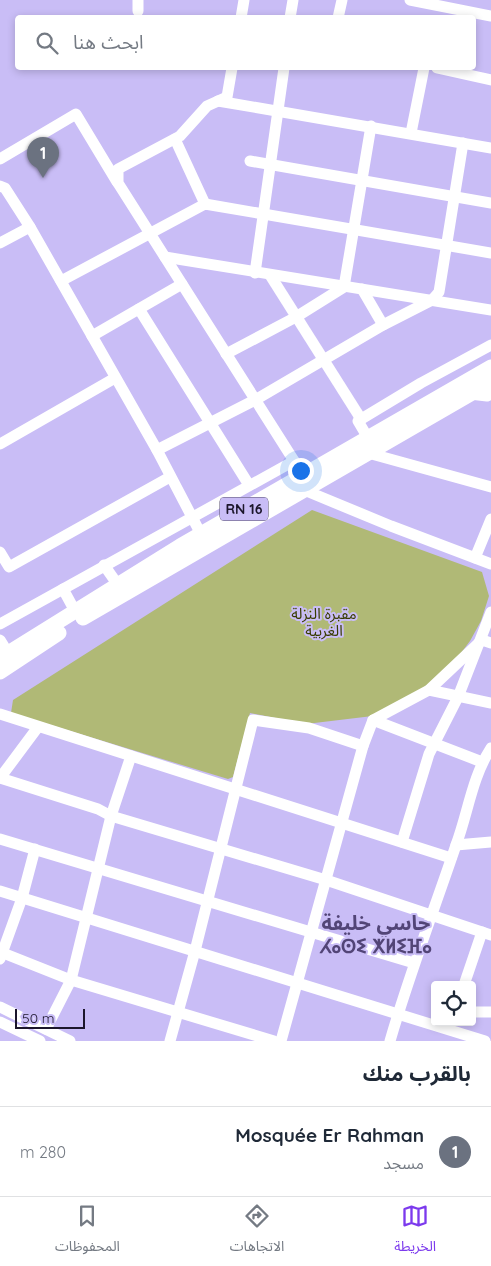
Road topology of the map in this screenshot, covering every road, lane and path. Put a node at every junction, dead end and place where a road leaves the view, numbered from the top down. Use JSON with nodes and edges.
{"nodes":[{"id":1,"x":244,"y":0,"type":"edge"},
{"id":2,"x":293,"y":0,"type":"edge"},
{"id":3,"x":342,"y":0,"type":"edge"},
{"id":4,"x":410,"y":0,"type":"edge"},
{"id":5,"x":439,"y":3,"type":"edge"},
{"id":6,"x":242,"y":15,"type":"edge"},
{"id":7,"x":290,"y":15,"type":"edge"},
{"id":8,"x":339,"y":15,"type":"edge"},
{"id":9,"x":491,"y":16,"type":"edge"},
{"id":10,"x":232,"y":70,"type":"edge"},
{"id":11,"x":284,"y":70,"type":"edge"},
{"id":12,"x":424,"y":70,"type":"edge"},
{"id":13,"x":446,"y":70,"type":"edge"},
{"id":14,"x":491,"y":80,"type":"edge"},
{"id":15,"x":218,"y":101,"type":"junction"},
{"id":16,"x":278,"y":110,"type":"junction"},
{"id":17,"x":371,"y":126,"type":"junction"},
{"id":18,"x":410,"y":133,"type":"junction"},
{"id":19,"x":175,"y":139,"type":"junction"},
{"id":20,"x":463,"y":143,"type":"junction"},
{"id":21,"x":491,"y":148,"type":"edge"},
{"id":22,"x":0,"y":159,"type":"edge"},
{"id":23,"x":250,"y":162,"type":"dead end"},
{"id":24,"x":270,"y":164,"type":"junction"},
{"id":25,"x":363,"y":181,"type":"junction"},
{"id":26,"x":118,"y":183,"type":"junction"},
{"id":27,"x":2,"y":184,"type":"edge"},
{"id":28,"x":453,"y":196,"type":"junction"},
{"id":29,"x":491,"y":203,"type":"edge"},
{"id":30,"x":205,"y":204,"type":"junction"},
{"id":31,"x":264,"y":214,"type":"junction"},
{"id":32,"x":30,"y":227,"type":"junction"},
{"id":33,"x":355,"y":231,"type":"junction"},
{"id":34,"x":150,"y":233,"type":"junction"},
{"id":35,"x":0,"y":243,"type":"edge"},
{"id":36,"x":446,"y":246,"type":"junction"},
{"id":37,"x":491,"y":253,"type":"edge"},
{"id":38,"x":165,"y":257,"type":"junction"},
{"id":39,"x":256,"y":273,"type":"junction"},
{"id":40,"x":270,"y":275,"type":"junction"},
{"id":41,"x":61,"y":281,"type":"junction"},
{"id":42,"x":182,"y":284,"type":"junction"},
{"id":43,"x":344,"y":286,"type":"junction"},
{"id":44,"x":362,"y":289,"type":"junction"},
{"id":45,"x":432,"y":300,"type":"junction"},
{"id":46,"x":139,"y":309,"type":"junction"},
{"id":47,"x":491,"y":310,"type":"edge"},
{"id":48,"x":296,"y":317,"type":"junction"},
{"id":49,"x":383,"y":325,"type":"junction"},
{"id":50,"x":92,"y":336,"type":"junction"},
{"id":51,"x":491,"y":345,"type":"edge"},
{"id":52,"x":226,"y":354,"type":"junction"},
{"id":53,"x":323,"y":361,"type":"junction"},
{"id":54,"x":491,"y":367,"type":"edge"},
{"id":55,"x":115,"y":378,"type":"junction"},
{"id":56,"x":491,"y":382,"type":"edge"},
{"id":57,"x":470,"y":394,"type":"junction"},
{"id":58,"x":491,"y":394,"type":"edge"},
{"id":59,"x":255,"y":400,"type":"junction"},
{"id":60,"x":361,"y":419,"type":"junction"},
{"id":61,"x":209,"y":423,"type":"junction"},
{"id":62,"x":1,"y":440,"type":"edge"},
{"id":63,"x":368,"y":445,"type":"junction"},
{"id":64,"x":157,"y":450,"type":"junction"},
{"id":65,"x":294,"y":461,"type":"junction"},
{"id":66,"x":170,"y":477,"type":"junction"},
{"id":67,"x":304,"y":483,"type":"junction"},
{"id":68,"x":249,"y":485,"type":"junction"},
{"id":69,"x":491,"y":487,"type":"edge"},
{"id":70,"x":192,"y":517,"type":"junction"},
{"id":71,"x":491,"y":519,"type":"edge"},
{"id":72,"x":204,"y":540,"type":"junction"},
{"id":73,"x":0,"y":552,"type":"edge"},
{"id":74,"x":475,"y":558,"type":"junction"},
{"id":75,"x":491,"y":564,"type":"edge"},
{"id":76,"x":104,"y":565,"type":"junction"},
{"id":77,"x":118,"y":585,"type":"junction"},
{"id":78,"x":63,"y":589,"type":"junction"},
{"id":79,"x":75,"y":611,"type":"junction"},
{"id":80,"x":491,"y":612,"type":"edge"},
{"id":81,"x":0,"y":624,"type":"edge"},
{"id":82,"x":486,"y":641,"type":"edge"},
{"id":83,"x":2,"y":650,"type":"edge"},
{"id":84,"x":0,"y":672,"type":"edge"},
{"id":85,"x":429,"y":690,"type":"junction"},
{"id":86,"x":458,"y":697,"type":"junction"},
{"id":87,"x":491,"y":703,"type":"edge"},
{"id":88,"x":0,"y":714,"type":"edge"},
{"id":89,"x":373,"y":720,"type":"junction"},
{"id":90,"x":38,"y":727,"type":"junction"},
{"id":91,"x":433,"y":745,"type":"junction"},
{"id":92,"x":363,"y":746,"type":"junction"},
{"id":93,"x":491,"y":748,"type":"edge"},
{"id":94,"x":131,"y":756,"type":"junction"},
{"id":95,"x":482,"y":762,"type":"junction"},
{"id":96,"x":0,"y":778,"type":"edge"},
{"id":97,"x":234,"y":788,"type":"junction"},
{"id":98,"x":111,"y":816,"type":"junction"},
{"id":99,"x":341,"y":824,"type":"junction"},
{"id":100,"x":0,"y":839,"type":"edge"},
{"id":101,"x":402,"y":842,"type":"junction"},
{"id":102,"x":491,"y":842,"type":"edge"},
{"id":103,"x":456,"y":845,"type":"junction"},
{"id":104,"x":220,"y":848,"type":"junction"},
{"id":105,"x":35,"y":849,"type":"junction"},
{"id":106,"x":451,"y":858,"type":"junction"},
{"id":107,"x":98,"y":869,"type":"junction"},
{"id":108,"x":326,"y":880,"type":"junction"},
{"id":109,"x":0,"y":891,"type":"edge"},
{"id":110,"x":22,"y":898,"type":"junction"},
{"id":111,"x":208,"y":900,"type":"junction"},
{"id":112,"x":431,"y":916,"type":"junction"},
{"id":113,"x":85,"y":917,"type":"junction"},
{"id":114,"x":312,"y":931,"type":"junction"},
{"id":115,"x":486,"y":934,"type":"edge"},
{"id":116,"x":195,"y":951,"type":"junction"},
{"id":117,"x":1,"y":956,"type":"edge"},
{"id":118,"x":414,"y":963,"type":"junction"},
{"id":119,"x":71,"y":980,"type":"junction"},
{"id":120,"x":466,"y":981,"type":"edge"},
{"id":121,"x":297,"y":983,"type":"junction"},
{"id":122,"x":0,"y":1007,"type":"edge"},
{"id":123,"x":476,"y":1012,"type":"edge"},
{"id":124,"x":491,"y":1012,"type":"edge"},
{"id":125,"x":178,"y":1014,"type":"junction"},
{"id":126,"x":398,"y":1014,"type":"junction"},
{"id":127,"x":0,"y":1022,"type":"edge"},
{"id":128,"x":431,"y":1022,"type":"edge"},
{"id":129,"x":444,"y":1026,"type":"edge"},
{"id":130,"x":46,"y":1029,"type":"junction"},
{"id":131,"x":40,"y":1041,"type":"edge"},
{"id":132,"x":70,"y":1041,"type":"edge"},
{"id":133,"x":170,"y":1041,"type":"edge"},
{"id":134,"x":274,"y":1041,"type":"edge"},
{"id":135,"x":281,"y":1041,"type":"edge"},
{"id":136,"x":390,"y":1041,"type":"edge"},
{"id":137,"x":485,"y":1041,"type":"edge"}],
"edges":[{"from":1,"to":6,"type":"street"},
{"from":2,"to":7,"type":"street"},
{"from":3,"to":8,"type":"street"},
{"from":4,"to":5,"type":"street"},
{"from":5,"to":9,"type":"street"},
{"from":10,"to":15,"type":"street"},
{"from":11,"to":16,"type":"street"},
{"from":12,"to":18,"type":"street"},
{"from":13,"to":14,"type":"street"},
{"from":15,"to":16,"type":"street"},
{"from":15,"to":19,"type":"street"},
{"from":16,"to":17,"type":"street"},
{"from":16,"to":24,"type":"street"},
{"from":17,"to":18,"type":"street"},
{"from":17,"to":25,"type":"street"},
{"from":18,"to":20,"type":"street"},
{"from":19,"to":26,"type":"street"},
{"from":19,"to":30,"type":"street"},
{"from":20,"to":21,"type":"street"},
{"from":20,"to":28,"type":"street"},
{"from":22,"to":26,"type":"street"},
{"from":23,"to":24,"type":"street"},
{"from":24,"to":25,"type":"street"},
{"from":24,"to":31,"type":"street"},
{"from":25,"to":28,"type":"street"},
{"from":25,"to":33,"type":"street"},
{"from":26,"to":34,"type":"street"},
{"from":27,"to":32,"type":"street"},
{"from":28,"to":29,"type":"street"},
{"from":28,"to":36,"type":"street"},
{"from":30,"to":31,"type":"street"},
{"from":30,"to":34,"type":"street"},
{"from":31,"to":33,"type":"street"},
{"from":31,"to":39,"type":"street"},
{"from":32,"to":35,"type":"street"},
{"from":32,"to":41,"type":"street"},
{"from":33,"to":36,"type":"street"},
{"from":33,"to":43,"type":"street"},
{"from":34,"to":38,"type":"street"},
{"from":34,"to":41,"type":"street"},
{"from":36,"to":37,"type":"street"},
{"from":36,"to":45,"type":"street"},
{"from":38,"to":39,"type":"street"},
{"from":38,"to":42,"type":"street"},
{"from":39,"to":40,"type":"street"},
{"from":40,"to":43,"type":"street"},
{"from":40,"to":48,"type":"street"},
{"from":41,"to":50,"type":"street"},
{"from":42,"to":46,"type":"street"},
{"from":42,"to":52,"type":"street"},
{"from":43,"to":44,"type":"street"},
{"from":43,"to":48,"type":"street"},
{"from":44,"to":45,"type":"street"},
{"from":44,"to":49,"type":"street"},
{"from":45,"to":47,"type":"street"},
{"from":45,"to":49,"type":"street"},
{"from":46,"to":50,"type":"street"},
{"from":46,"to":61,"type":"street"},
{"from":48,"to":52,"type":"street"},
{"from":48,"to":53,"type":"street"},
{"from":49,"to":53,"type":"street"},
{"from":50,"to":55,"type":"street"},
{"from":51,"to":60,"type":"street"},
{"from":52,"to":59,"type":"street"},
{"from":53,"to":59,"type":"street"},
{"from":53,"to":60,"type":"street"},
{"from":54,"to":63,"type":"main road","number":"RN 16"},
{"from":55,"to":62,"type":"street"},
{"from":55,"to":64,"type":"street"},
{"from":56,"to":57,"type":"main road","number":"RN 16"},
{"from":57,"to":58,"type":"street"},
{"from":57,"to":63,"type":"main road","number":"RN 16"},
{"from":59,"to":61,"type":"street"},
{"from":59,"to":65,"type":"street"},
{"from":60,"to":63,"type":"street"},
{"from":61,"to":64,"type":"street"},
{"from":61,"to":68,"type":"street"},
{"from":63,"to":67,"type":"main road","number":"RN 16"},
{"from":63,"to":69,"type":"street"},
{"from":64,"to":66,"type":"street"},
{"from":65,"to":67,"type":"street"},
{"from":65,"to":68,"type":"street"},
{"from":66,"to":70,"type":"street"},
{"from":66,"to":73,"type":"street"},
{"from":67,"to":72,"type":"main road","number":"RN 16"},
{"from":67,"to":74,"type":"street"},
{"from":68,"to":70,"type":"street"},
{"from":70,"to":72,"type":"street"},
{"from":70,"to":76,"type":"street"},
{"from":71,"to":74,"type":"street"},
{"from":72,"to":77,"type":"main road","number":"RN 16"},
{"from":72,"to":84,"type":"main road","number":"RN 16"},
{"from":74,"to":75,"type":"street"},
{"from":76,"to":77,"type":"street"},
{"from":76,"to":78,"type":"street"},
{"from":77,"to":79,"type":"main road","number":"RN 16"},
{"from":78,"to":79,"type":"street"},
{"from":78,"to":81,"type":"street"},
{"from":79,"to":83,"type":"main road","number":"RN 16"},
{"from":80,"to":82,"type":"street"},
{"from":82,"to":85,"type":"street"},
{"from":82,"to":86,"type":"street"},
{"from":85,"to":86,"type":"street"},
{"from":85,"to":89,"type":"street"},
{"from":86,"to":87,"type":"street"},
{"from":86,"to":91,"type":"street"},
{"from":88,"to":90,"type":"street"},
{"from":89,"to":91,"type":"street"},
{"from":89,"to":92,"type":"street"},
{"from":90,"to":94,"type":"street"},
{"from":90,"to":96,"type":"street"},
{"from":91,"to":95,"type":"street"},
{"from":91,"to":101,"type":"street"},
{"from":92,"to":97,"type":"street"},
{"from":92,"to":99,"type":"street"},
{"from":93,"to":95,"type":"street"},
{"from":94,"to":97,"type":"street"},
{"from":94,"to":98,"type":"street"},
{"from":95,"to":103,"type":"street"},
{"from":96,"to":98,"type":"street"},
{"from":97,"to":99,"type":"street"},
{"from":97,"to":104,"type":"street"},
{"from":98,"to":104,"type":"street"},
{"from":98,"to":107,"type":"street"},
{"from":99,"to":101,"type":"street"},
{"from":99,"to":108,"type":"street"},
{"from":100,"to":105,"type":"street"},
{"from":101,"to":106,"type":"street"},
{"from":102,"to":103,"type":"street"},
{"from":103,"to":106,"type":"street"},
{"from":104,"to":108,"type":"street"},
{"from":104,"to":111,"type":"street"},
{"from":105,"to":107,"type":"street"},
{"from":105,"to":110,"type":"street"},
{"from":106,"to":112,"type":"street"},
{"from":107,"to":111,"type":"street"},
{"from":107,"to":113,"type":"street"},
{"from":108,"to":112,"type":"street"},
{"from":108,"to":114,"type":"street"},
{"from":109,"to":110,"type":"street"},
{"from":110,"to":113,"type":"street"},
{"from":110,"to":117,"type":"street"},
{"from":111,"to":114,"type":"street"},
{"from":111,"to":116,"type":"street"},
{"from":112,"to":115,"type":"street"},
{"from":112,"to":118,"type":"street"},
{"from":113,"to":116,"type":"street"},
{"from":113,"to":119,"type":"street"},
{"from":114,"to":118,"type":"street"},
{"from":114,"to":121,"type":"street"},
{"from":115,"to":120,"type":"street"},
{"from":116,"to":121,"type":"street"},
{"from":116,"to":125,"type":"street"},
{"from":117,"to":119,"type":"street"},
{"from":118,"to":126,"type":"street"},
{"from":119,"to":125,"type":"street"},
{"from":119,"to":130,"type":"street"},
{"from":121,"to":126,"type":"street"},
{"from":121,"to":135,"type":"street"},
{"from":122,"to":130,"type":"street"},
{"from":123,"to":124,"type":"street"},
{"from":125,"to":133,"type":"street"},
{"from":125,"to":134,"type":"street"},
{"from":126,"to":128,"type":"street"},
{"from":126,"to":136,"type":"street"},
{"from":127,"to":131,"type":"street"},
{"from":129,"to":137,"type":"street"},
{"from":130,"to":132,"type":"street"}]}
